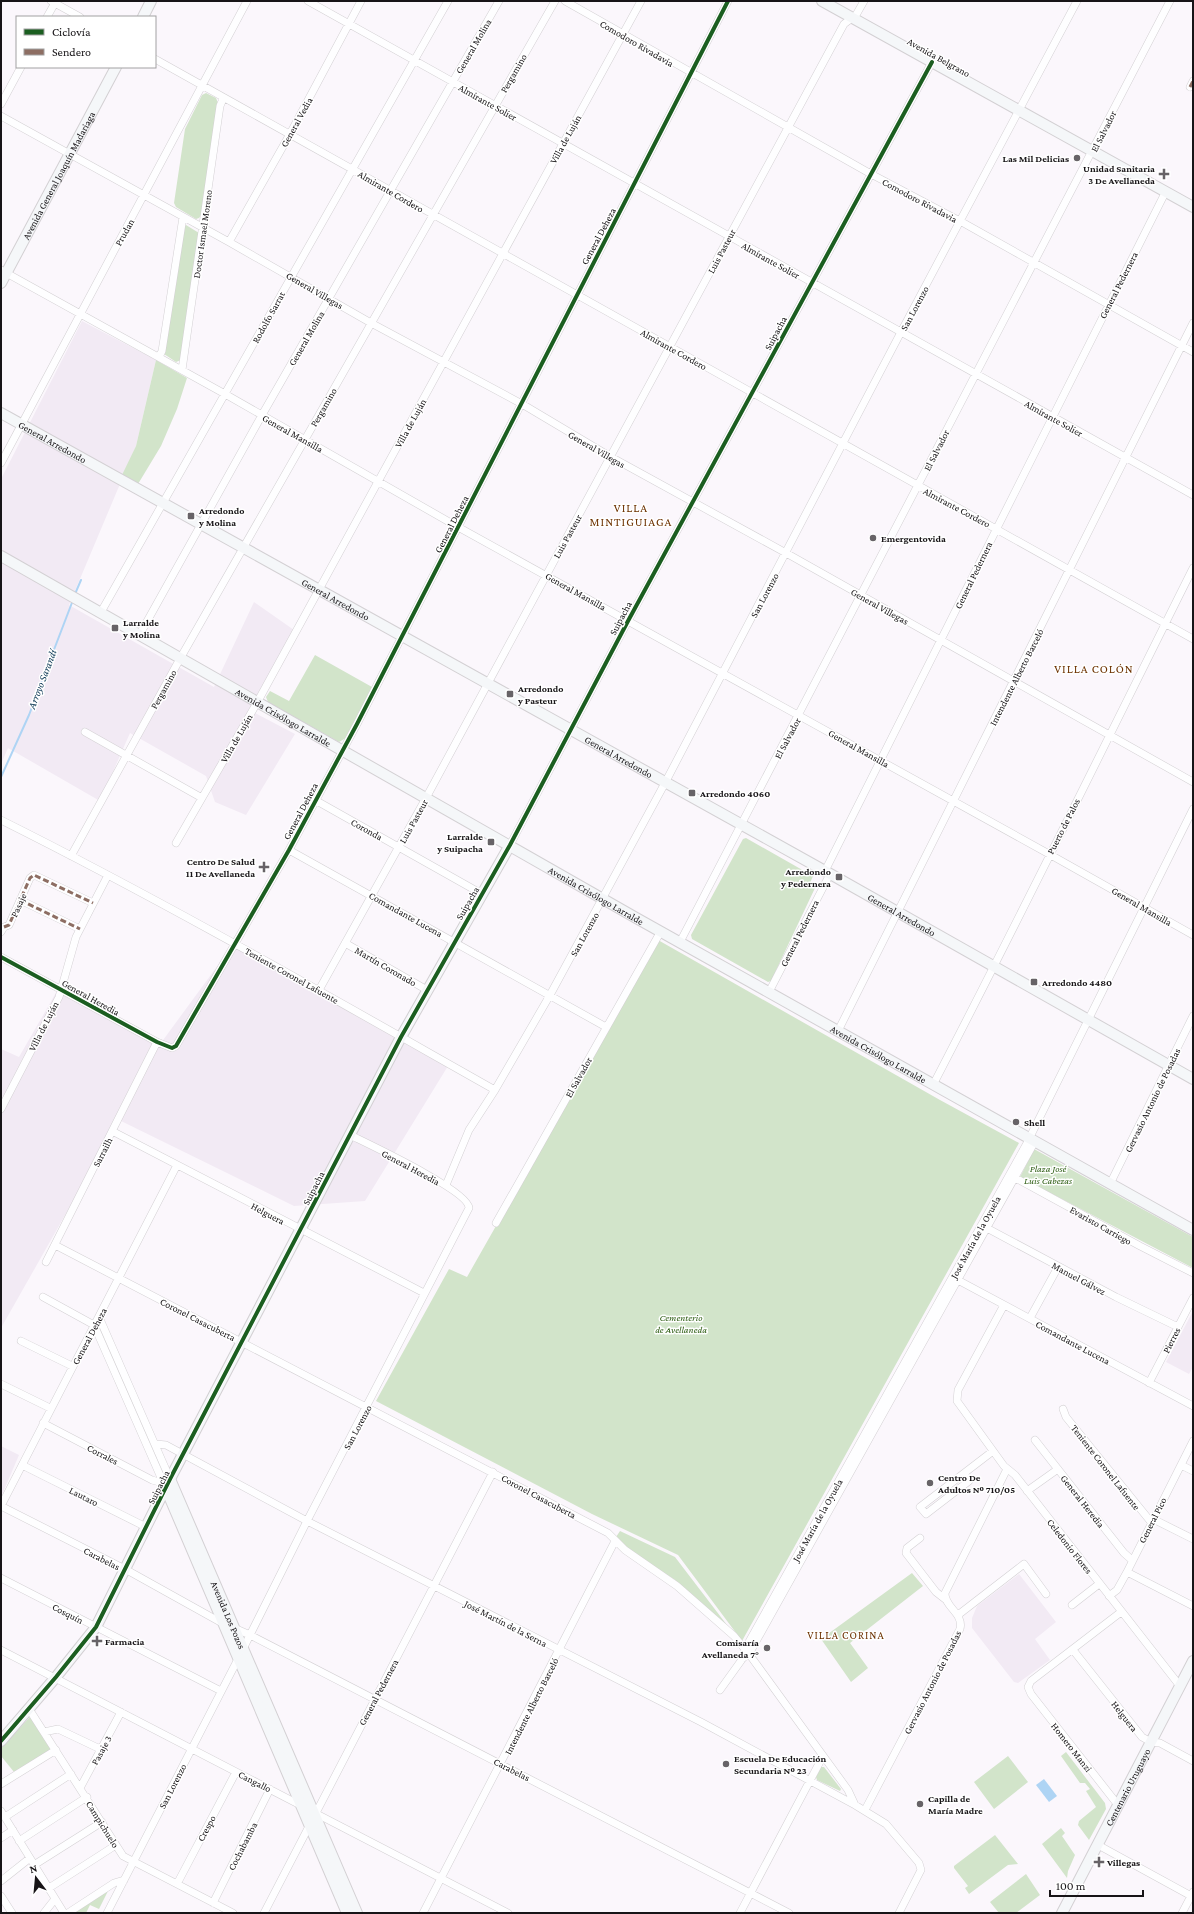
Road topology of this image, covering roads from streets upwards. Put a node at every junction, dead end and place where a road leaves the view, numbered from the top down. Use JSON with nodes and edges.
{"nodes":[{"id":1,"x":151,"y":1,"type":"edge"},
{"id":2,"x":248,"y":1,"type":"edge"},
{"id":3,"x":308,"y":1,"type":"edge"},
{"id":4,"x":361,"y":1,"type":"edge"},
{"id":5,"x":448,"y":1,"type":"edge"},
{"id":6,"x":499,"y":1,"type":"edge"},
{"id":7,"x":555,"y":1,"type":"edge"},
{"id":8,"x":565,"y":1,"type":"edge"},
{"id":9,"x":641,"y":1,"type":"edge"},
{"id":10,"x":728,"y":1,"type":"edge"},
{"id":11,"x":822,"y":1,"type":"edge"},
{"id":12,"x":864,"y":1,"type":"edge"},
{"id":13,"x":1077,"y":1,"type":"edge"},
{"id":14,"x":1170,"y":1,"type":"edge"},
{"id":15,"x":54,"y":2,"type":"edge"},
{"id":16,"x":47,"y":16,"type":"edge"},
{"id":17,"x":78,"y":16,"type":"edge"},
{"id":18,"x":144,"y":16,"type":"edge"},
{"id":19,"x":852,"y":18,"type":"junction"},
{"id":20,"x":349,"y":24,"type":"junction"},
{"id":21,"x":622,"y":34,"type":"junction"},
{"id":22,"x":156,"y":60,"type":"edge"},
{"id":23,"x":414,"y":60,"type":"junction"},
{"id":24,"x":932,"y":62,"type":"junction"},
{"id":25,"x":20,"y":68,"type":"edge"},
{"id":26,"x":115,"y":68,"type":"edge"},
{"id":27,"x":691,"y":73,"type":"junction"},
{"id":28,"x":452,"y":82,"type":"junction"},
{"id":29,"x":202,"y":86,"type":"junction"},
{"id":30,"x":223,"y":98,"type":"junction"},
{"id":31,"x":1,"y":104,"type":"edge"},
{"id":32,"x":494,"y":105,"type":"junction"},
{"id":33,"x":1018,"y":111,"type":"junction"},
{"id":34,"x":1,"y":116,"type":"edge"},
{"id":35,"x":789,"y":127,"type":"junction"},
{"id":36,"x":290,"y":134,"type":"junction"},
{"id":37,"x":563,"y":143,"type":"junction"},
{"id":38,"x":1092,"y":152,"type":"junction"},
{"id":39,"x":69,"y":154,"type":"junction"},
{"id":40,"x":352,"y":168,"type":"junction"},
{"id":41,"x":871,"y":174,"type":"junction"},
{"id":42,"x":634,"y":184,"type":"junction"},
{"id":43,"x":392,"y":190,"type":"junction"},
{"id":44,"x":1165,"y":193,"type":"junction"},
{"id":45,"x":144,"y":195,"type":"junction"},
{"id":46,"x":1193,"y":207,"type":"edge"},
{"id":47,"x":432,"y":214,"type":"junction"},
{"id":48,"x":183,"y":217,"type":"junction"},
{"id":49,"x":960,"y":221,"type":"junction"},
{"id":50,"x":203,"y":228,"type":"junction"},
{"id":51,"x":729,"y":236,"type":"junction"},
{"id":52,"x":229,"y":242,"type":"junction"},
{"id":53,"x":503,"y":254,"type":"junction"},
{"id":54,"x":1033,"y":263,"type":"junction"},
{"id":55,"x":4,"y":271,"type":"edge"},
{"id":56,"x":290,"y":277,"type":"junction"},
{"id":57,"x":811,"y":282,"type":"junction"},
{"id":58,"x":1,"y":283,"type":"edge"},
{"id":59,"x":576,"y":294,"type":"junction"},
{"id":60,"x":329,"y":298,"type":"junction"},
{"id":61,"x":1108,"y":305,"type":"junction"},
{"id":62,"x":79,"y":314,"type":"junction"},
{"id":63,"x":371,"y":323,"type":"junction"},
{"id":64,"x":1193,"y":323,"type":"edge"},
{"id":65,"x":901,"y":332,"type":"junction"},
{"id":66,"x":1182,"y":345,"type":"junction"},
{"id":67,"x":670,"y":346,"type":"junction"},
{"id":68,"x":1193,"y":352,"type":"edge"},
{"id":69,"x":159,"y":357,"type":"junction"},
{"id":70,"x":443,"y":363,"type":"junction"},
{"id":71,"x":182,"y":370,"type":"junction"},
{"id":72,"x":975,"y":374,"type":"junction"},
{"id":73,"x":752,"y":393,"type":"junction"},
{"id":74,"x":225,"y":394,"type":"junction"},
{"id":75,"x":522,"y":404,"type":"junction"},
{"id":76,"x":1,"y":413,"type":"edge"},
{"id":77,"x":262,"y":415,"type":"junction"},
{"id":78,"x":1052,"y":417,"type":"junction"},
{"id":79,"x":21,"y":424,"type":"junction"},
{"id":80,"x":305,"y":439,"type":"junction"},
{"id":81,"x":844,"y":443,"type":"junction"},
{"id":82,"x":611,"y":458,"type":"junction"},
{"id":83,"x":1126,"y":458,"type":"junction"},
{"id":84,"x":1,"y":462,"type":"edge"},
{"id":85,"x":379,"y":480,"type":"junction"},
{"id":86,"x":918,"y":485,"type":"junction"},
{"id":87,"x":1193,"y":495,"type":"edge"},
{"id":88,"x":162,"y":502,"type":"junction"},
{"id":89,"x":692,"y":503,"type":"junction"},
{"id":90,"x":201,"y":525,"type":"junction"},
{"id":91,"x":458,"y":527,"type":"junction"},
{"id":92,"x":997,"y":528,"type":"junction"},
{"id":93,"x":244,"y":548,"type":"junction"},
{"id":94,"x":786,"y":553,"type":"junction"},
{"id":95,"x":1,"y":556,"type":"edge"},
{"id":96,"x":1193,"y":568,"type":"edge"},
{"id":97,"x":1070,"y":570,"type":"junction"},
{"id":98,"x":546,"y":575,"type":"junction"},
{"id":99,"x":319,"y":590,"type":"junction"},
{"id":100,"x":861,"y":596,"type":"junction"},
{"id":101,"x":101,"y":612,"type":"junction"},
{"id":102,"x":628,"y":621,"type":"junction"},
{"id":103,"x":1165,"y":623,"type":"junction"},
{"id":104,"x":140,"y":634,"type":"junction"},
{"id":105,"x":402,"y":637,"type":"junction"},
{"id":106,"x":1193,"y":639,"type":"edge"},
{"id":107,"x":941,"y":640,"type":"junction"},
{"id":108,"x":181,"y":657,"type":"junction"},
{"id":109,"x":723,"y":673,"type":"junction"},
{"id":110,"x":1014,"y":682,"type":"junction"},
{"id":111,"x":488,"y":683,"type":"junction"},
{"id":112,"x":258,"y":701,"type":"junction"},
{"id":113,"x":799,"y":715,"type":"junction"},
{"id":114,"x":569,"y":730,"type":"junction"},
{"id":115,"x":85,"y":732,"type":"dead end"},
{"id":116,"x":1109,"y":735,"type":"junction"},
{"id":117,"x":342,"y":751,"type":"junction"},
{"id":118,"x":126,"y":756,"type":"junction"},
{"id":119,"x":881,"y":760,"type":"junction"},
{"id":120,"x":1193,"y":782,"type":"edge"},
{"id":121,"x":665,"y":784,"type":"junction"},
{"id":122,"x":202,"y":798,"type":"junction"},
{"id":123,"x":426,"y":798,"type":"junction"},
{"id":124,"x":315,"y":800,"type":"junction"},
{"id":125,"x":954,"y":802,"type":"junction"},
{"id":126,"x":1193,"y":809,"type":"edge"},
{"id":127,"x":1,"y":820,"type":"edge"},
{"id":128,"x":741,"y":825,"type":"junction"},
{"id":129,"x":176,"y":843,"type":"dead end"},
{"id":130,"x":510,"y":845,"type":"junction"},
{"id":131,"x":398,"y":847,"type":"junction"},
{"id":132,"x":289,"y":850,"type":"junction"},
{"id":133,"x":1049,"y":854,"type":"junction"},
{"id":134,"x":71,"y":856,"type":"junction"},
{"id":135,"x":828,"y":873,"type":"junction"},
{"id":136,"x":108,"y":875,"type":"junction"},
{"id":137,"x":482,"y":894,"type":"junction"},
{"id":138,"x":372,"y":895,"type":"junction"},
{"id":139,"x":603,"y":899,"type":"junction"},
{"id":140,"x":20,"y":900,"type":"junction"},
{"id":141,"x":93,"y":903,"type":"junction"},
{"id":142,"x":1145,"y":908,"type":"junction"},
{"id":143,"x":898,"y":913,"type":"junction"},
{"id":144,"x":80,"y":929,"type":"junction"},
{"id":145,"x":660,"y":931,"type":"junction"},
{"id":146,"x":1,"y":932,"type":"edge"},
{"id":147,"x":1193,"y":935,"type":"edge"},
{"id":148,"x":454,"y":941,"type":"junction"},
{"id":149,"x":680,"y":942,"type":"junction"},
{"id":150,"x":345,"y":943,"type":"junction"},
{"id":151,"x":234,"y":944,"type":"junction"},
{"id":152,"x":1,"y":957,"type":"edge"},
{"id":153,"x":994,"y":967,"type":"junction"},
{"id":154,"x":61,"y":989,"type":"junction"},
{"id":155,"x":319,"y":990,"type":"junction"},
{"id":156,"x":427,"y":990,"type":"junction"},
{"id":157,"x":769,"y":992,"type":"junction"},
{"id":158,"x":550,"y":995,"type":"junction"},
{"id":159,"x":1193,"y":1016,"type":"edge"},
{"id":160,"x":1089,"y":1020,"type":"junction"},
{"id":161,"x":606,"y":1027,"type":"junction"},
{"id":162,"x":838,"y":1031,"type":"junction"},
{"id":163,"x":401,"y":1037,"type":"junction"},
{"id":164,"x":157,"y":1042,"type":"junction"},
{"id":165,"x":174,"y":1048,"type":"joint"},
{"id":166,"x":1169,"y":1065,"type":"junction"},
{"id":167,"x":1193,"y":1079,"type":"edge"},
{"id":168,"x":933,"y":1085,"type":"junction"},
{"id":169,"x":495,"y":1090,"type":"junction"},
{"id":170,"x":1,"y":1109,"type":"edge"},
{"id":171,"x":112,"y":1131,"type":"junction"},
{"id":172,"x":350,"y":1135,"type":"junction"},
{"id":173,"x":1032,"y":1141,"type":"junction"},
{"id":174,"x":177,"y":1165,"type":"junction"},
{"id":175,"x":1012,"y":1176,"type":"junction"},
{"id":176,"x":1110,"y":1184,"type":"junction"},
{"id":177,"x":446,"y":1185,"type":"junction"},
{"id":178,"x":469,"y":1204,"type":"joint"},
{"id":179,"x":496,"y":1223,"type":"dead end"},
{"id":180,"x":984,"y":1227,"type":"junction"},
{"id":181,"x":1192,"y":1229,"type":"edge"},
{"id":182,"x":300,"y":1230,"type":"junction"},
{"id":183,"x":55,"y":1245,"type":"junction"},
{"id":184,"x":46,"y":1262,"type":"dead end"},
{"id":185,"x":1058,"y":1267,"type":"junction"},
{"id":186,"x":1193,"y":1273,"type":"edge"},
{"id":187,"x":955,"y":1278,"type":"junction"},
{"id":188,"x":120,"y":1279,"type":"junction"},
{"id":189,"x":424,"y":1294,"type":"junction"},
{"id":190,"x":43,"y":1297,"type":"dead end"},
{"id":191,"x":1193,"y":1298,"type":"edge"},
{"id":192,"x":1004,"y":1305,"type":"junction"},
{"id":193,"x":99,"y":1316,"type":"junction"},
{"id":194,"x":1030,"y":1318,"type":"junction"},
{"id":195,"x":94,"y":1325,"type":"junction"},
{"id":196,"x":1178,"y":1327,"type":"junction"},
{"id":197,"x":21,"y":1341,"type":"dead end"},
{"id":198,"x":242,"y":1342,"type":"junction"},
{"id":199,"x":72,"y":1366,"type":"junction"},
{"id":200,"x":1149,"y":1383,"type":"junction"},
{"id":201,"x":1,"y":1384,"type":"edge"},
{"id":202,"x":1193,"y":1406,"type":"edge"},
{"id":203,"x":50,"y":1408,"type":"junction"},
{"id":204,"x":367,"y":1408,"type":"junction"},
{"id":205,"x":1063,"y":1409,"type":"dead end"},
{"id":206,"x":43,"y":1424,"type":"junction"},
{"id":207,"x":1035,"y":1440,"type":"dead end"},
{"id":208,"x":1193,"y":1441,"type":"edge"},
{"id":209,"x":156,"y":1444,"type":"junction"},
{"id":210,"x":994,"y":1451,"type":"junction"},
{"id":211,"x":184,"y":1455,"type":"junction"},
{"id":212,"x":22,"y":1465,"type":"junction"},
{"id":213,"x":1181,"y":1465,"type":"junction"},
{"id":214,"x":1007,"y":1469,"type":"junction"},
{"id":215,"x":1058,"y":1469,"type":"junction"},
{"id":216,"x":493,"y":1472,"type":"junction"},
{"id":217,"x":1193,"y":1472,"type":"edge"},
{"id":218,"x":964,"y":1474,"type":"junction"},
{"id":219,"x":166,"y":1484,"type":"junction"},
{"id":220,"x":1027,"y":1491,"type":"junction"},
{"id":221,"x":1,"y":1506,"type":"edge"},
{"id":222,"x":1152,"y":1520,"type":"junction"},
{"id":223,"x":307,"y":1521,"type":"junction"},
{"id":224,"x":146,"y":1527,"type":"junction"},
{"id":225,"x":920,"y":1538,"type":"dead end"},
{"id":226,"x":1193,"y":1539,"type":"edge"},
{"id":227,"x":615,"y":1541,"type":"junction"},
{"id":228,"x":1132,"y":1560,"type":"junction"},
{"id":229,"x":125,"y":1569,"type":"junction"},
{"id":230,"x":1127,"y":1572,"type":"junction"},
{"id":231,"x":1,"y":1578,"type":"edge"},
{"id":232,"x":1099,"y":1584,"type":"junction"},
{"id":233,"x":434,"y":1585,"type":"junction"},
{"id":234,"x":1046,"y":1594,"type":"dead end"},
{"id":235,"x":1109,"y":1596,"type":"junction"},
{"id":236,"x":946,"y":1599,"type":"junction"},
{"id":237,"x":1072,"y":1605,"type":"dead end"},
{"id":238,"x":1193,"y":1606,"type":"edge"},
{"id":239,"x":1121,"y":1612,"type":"junction"},
{"id":240,"x":958,"y":1615,"type":"junction"},
{"id":241,"x":222,"y":1622,"type":"junction"},
{"id":242,"x":96,"y":1627,"type":"junction"},
{"id":243,"x":234,"y":1628,"type":"junction"},
{"id":244,"x":250,"y":1634,"type":"junction"},
{"id":245,"x":243,"y":1649,"type":"junction"},
{"id":246,"x":559,"y":1650,"type":"junction"},
{"id":247,"x":1073,"y":1650,"type":"junction"},
{"id":248,"x":1,"y":1651,"type":"edge"},
{"id":249,"x":745,"y":1654,"type":"junction"},
{"id":250,"x":238,"y":1659,"type":"junction"},
{"id":251,"x":1193,"y":1661,"type":"edge"},
{"id":252,"x":56,"y":1678,"type":"junction"},
{"id":253,"x":1180,"y":1686,"type":"junction"},
{"id":254,"x":720,"y":1690,"type":"dead end"},
{"id":255,"x":221,"y":1691,"type":"junction"},
{"id":256,"x":375,"y":1699,"type":"junction"},
{"id":257,"x":29,"y":1709,"type":"junction"},
{"id":258,"x":121,"y":1712,"type":"junction"},
{"id":259,"x":44,"y":1732,"type":"junction"},
{"id":260,"x":1,"y":1741,"type":"edge"},
{"id":261,"x":1151,"y":1742,"type":"junction"},
{"id":262,"x":102,"y":1747,"type":"junction"},
{"id":263,"x":191,"y":1749,"type":"junction"},
{"id":264,"x":56,"y":1750,"type":"junction"},
{"id":265,"x":823,"y":1756,"type":"junction"},
{"id":266,"x":1193,"y":1761,"type":"edge"},
{"id":267,"x":501,"y":1763,"type":"junction"},
{"id":268,"x":236,"y":1772,"type":"junction"},
{"id":269,"x":71,"y":1774,"type":"junction"},
{"id":270,"x":809,"y":1781,"type":"junction"},
{"id":271,"x":1,"y":1784,"type":"edge"},
{"id":272,"x":80,"y":1788,"type":"junction"},
{"id":273,"x":270,"y":1789,"type":"junction"},
{"id":274,"x":87,"y":1797,"type":"junction"},
{"id":275,"x":300,"y":1804,"type":"junction"},
{"id":276,"x":855,"y":1804,"type":"junction"},
{"id":277,"x":1118,"y":1805,"type":"junction"},
{"id":278,"x":866,"y":1810,"type":"junction"},
{"id":279,"x":315,"y":1813,"type":"junction"},
{"id":280,"x":3,"y":1814,"type":"edge"},
{"id":281,"x":102,"y":1822,"type":"junction"},
{"id":282,"x":310,"y":1826,"type":"junction"},
{"id":283,"x":13,"y":1830,"type":"junction"},
{"id":284,"x":1,"y":1838,"type":"edge"},
{"id":285,"x":20,"y":1841,"type":"junction"},
{"id":286,"x":116,"y":1845,"type":"junction"},
{"id":287,"x":1098,"y":1845,"type":"junction"},
{"id":288,"x":30,"y":1858,"type":"junction"},
{"id":289,"x":134,"y":1862,"type":"junction"},
{"id":290,"x":34,"y":1865,"type":"junction"},
{"id":291,"x":442,"y":1879,"type":"junction"},
{"id":292,"x":124,"y":1880,"type":"junction"},
{"id":293,"x":1,"y":1881,"type":"edge"},
{"id":294,"x":177,"y":1884,"type":"junction"},
{"id":295,"x":49,"y":1888,"type":"junction"},
{"id":296,"x":750,"y":1894,"type":"junction"},
{"id":297,"x":1192,"y":1895,"type":"edge"},
{"id":298,"x":1,"y":1896,"type":"edge"},
{"id":299,"x":55,"y":1899,"type":"junction"},
{"id":300,"x":213,"y":1903,"type":"junction"},
{"id":301,"x":12,"y":1913,"type":"edge"},
{"id":302,"x":44,"y":1913,"type":"edge"},
{"id":303,"x":64,"y":1913,"type":"edge"},
{"id":304,"x":68,"y":1913,"type":"edge"},
{"id":305,"x":107,"y":1913,"type":"edge"},
{"id":306,"x":233,"y":1913,"type":"edge"},
{"id":307,"x":264,"y":1913,"type":"edge"},
{"id":308,"x":347,"y":1913,"type":"edge"},
{"id":309,"x":357,"y":1913,"type":"edge"},
{"id":310,"x":423,"y":1913,"type":"edge"},
{"id":311,"x":508,"y":1913,"type":"edge"},
{"id":312,"x":740,"y":1913,"type":"edge"},
{"id":313,"x":789,"y":1913,"type":"edge"},
{"id":314,"x":899,"y":1913,"type":"edge"},
{"id":315,"x":1062,"y":1913,"type":"edge"},
{"id":316,"x":1182,"y":1913,"type":"edge"}],
"edges":[{"from":1,"to":18,"type":"street"},
{"from":2,"to":29,"type":"street","name":"Prudan"},
{"from":3,"to":20,"type":"street","name":"Almirante Solier"},
{"from":4,"to":20,"type":"street","name":"General Vedia"},
{"from":5,"to":23,"type":"street","name":"Rodolfo Sarrat"},
{"from":6,"to":28,"type":"street","name":"General Molina"},
{"from":7,"to":32,"type":"street","name":"Pergamino"},
{"from":8,"to":21,"type":"street","name":"Comodoro Rivadavia"},
{"from":9,"to":21,"type":"street","name":"Villa de Luján"},
{"from":10,"to":27,"type":"street","name":"General Deheza"},
{"from":11,"to":19,"type":"street","name":"Avenida Belgrano"},
{"from":12,"to":19,"type":"street","name":"Luis Pasteur"},
{"from":13,"to":33,"type":"street","name":"San Lorenzo"},
{"from":14,"to":38,"type":"street","name":"El Salvador"},
{"from":15,"to":16,"type":"street"},
{"from":15,"to":17,"type":"street"},
{"from":19,"to":24,"type":"street","name":"Avenida Belgrano"},
{"from":19,"to":35,"type":"street","name":"Luis Pasteur"},
{"from":20,"to":23,"type":"street","name":"Almirante Solier"},
{"from":20,"to":36,"type":"street","name":"General Vedia"},
{"from":21,"to":27,"type":"street","name":"Comodoro Rivadavia"},
{"from":21,"to":37,"type":"street","name":"Villa de Luján"},
{"from":22,"to":29,"type":"street","name":"Almirante Cordero"},
{"from":23,"to":28,"type":"street","name":"Almirante Solier"},
{"from":23,"to":40,"type":"street","name":"Rodolfo Sarrat"},
{"from":24,"to":33,"type":"street","name":"Avenida Belgrano"},
{"from":24,"to":41,"type":"street","name":"Suipacha"},
{"from":25,"to":31,"type":"street"},
{"from":26,"to":39,"type":"street","name":"Avenida General Joaquín Madariaga"},
{"from":27,"to":35,"type":"street","name":"Comodoro Rivadavia"},
{"from":27,"to":42,"type":"street","name":"General Deheza"},
{"from":28,"to":32,"type":"street","name":"Almirante Solier"},
{"from":28,"to":43,"type":"street","name":"General Molina"},
{"from":29,"to":30,"type":"street","name":"Almirante Cordero"},
{"from":29,"to":45,"type":"street","name":"Prudan"},
{"from":30,"to":36,"type":"street","name":"Almirante Cordero"},
{"from":30,"to":50,"type":"street","name":"Doctor Ismael Moreno"},
{"from":32,"to":37,"type":"street","name":"Almirante Solier"},
{"from":32,"to":47,"type":"street","name":"Pergamino"},
{"from":33,"to":38,"type":"street","name":"Avenida Belgrano"},
{"from":33,"to":49,"type":"street","name":"San Lorenzo"},
{"from":34,"to":39,"type":"street","name":"General Villegas"},
{"from":35,"to":41,"type":"street","name":"Comodoro Rivadavia"},
{"from":35,"to":51,"type":"street","name":"Luis Pasteur"},
{"from":36,"to":40,"type":"street","name":"Almirante Cordero"},
{"from":36,"to":52,"type":"street","name":"General Vedia"},
{"from":37,"to":42,"type":"street","name":"Almirante Solier"},
{"from":37,"to":53,"type":"street","name":"Villa de Luján"},
{"from":38,"to":44,"type":"street","name":"Avenida Belgrano"},
{"from":38,"to":54,"type":"street","name":"El Salvador"},
{"from":39,"to":45,"type":"street","name":"General Villegas"},
{"from":39,"to":55,"type":"street","name":"Avenida General Joaquín Madariaga"},
{"from":40,"to":43,"type":"street","name":"Almirante Cordero"},
{"from":40,"to":56,"type":"street","name":"Rodolfo Sarrat"},
{"from":41,"to":49,"type":"street","name":"Comodoro Rivadavia"},
{"from":41,"to":57,"type":"street","name":"Suipacha"},
{"from":42,"to":51,"type":"street","name":"Almirante Solier"},
{"from":42,"to":59,"type":"street","name":"General Deheza"},
{"from":43,"to":47,"type":"street","name":"Almirante Cordero"},
{"from":43,"to":60,"type":"street","name":"General Molina"},
{"from":44,"to":46,"type":"street","name":"Avenida Belgrano"},
{"from":44,"to":61,"type":"street","name":"General Pedernera"},
{"from":45,"to":48,"type":"street","name":"General Villegas"},
{"from":45,"to":62,"type":"street","name":"Prudan"},
{"from":47,"to":53,"type":"street","name":"Almirante Cordero"},
{"from":47,"to":63,"type":"street","name":"Pergamino"},
{"from":48,"to":50,"type":"street","name":"General Villegas"},
{"from":48,"to":69,"type":"street"},
{"from":49,"to":54,"type":"street","name":"Comodoro Rivadavia"},
{"from":49,"to":65,"type":"street","name":"San Lorenzo"},
{"from":50,"to":52,"type":"street","name":"General Villegas"},
{"from":50,"to":71,"type":"street","name":"Doctor Ismael Moreno"},
{"from":51,"to":57,"type":"street","name":"Almirante Solier"},
{"from":51,"to":67,"type":"street","name":"Luis Pasteur"},
{"from":52,"to":56,"type":"street","name":"General Villegas"},
{"from":53,"to":59,"type":"street","name":"Almirante Cordero"},
{"from":53,"to":70,"type":"street","name":"Villa de Luján"},
{"from":54,"to":61,"type":"street","name":"Comodoro Rivadavia"},
{"from":54,"to":72,"type":"street","name":"El Salvador"},
{"from":55,"to":58,"type":"street","name":"Avenida General Joaquín Madariaga"},
{"from":55,"to":62,"type":"street","name":"General Mansilla"},
{"from":56,"to":60,"type":"street","name":"General Villegas"},
{"from":56,"to":74,"type":"street","name":"Rodolfo Sarrat"},
{"from":57,"to":65,"type":"street","name":"Almirante Solier"},
{"from":57,"to":73,"type":"street","name":"Suipacha"},
{"from":59,"to":67,"type":"street","name":"Almirante Cordero"},
{"from":59,"to":75,"type":"street","name":"General Deheza"},
{"from":60,"to":63,"type":"street","name":"General Villegas"},
{"from":60,"to":77,"type":"street","name":"General Molina"},
{"from":61,"to":66,"type":"street","name":"Comodoro Rivadavia"},
{"from":61,"to":78,"type":"street","name":"General Pedernera"},
{"from":62,"to":69,"type":"street","name":"General Mansilla"},
{"from":62,"to":79,"type":"street","name":"Prudan"},
{"from":63,"to":70,"type":"street","name":"General Villegas"},
{"from":63,"to":80,"type":"street","name":"Pergamino"},
{"from":64,"to":66,"type":"street","name":"Intendente Alberto Barceló"},
{"from":65,"to":72,"type":"street","name":"Almirante Solier"},
{"from":65,"to":81,"type":"street","name":"San Lorenzo"},
{"from":66,"to":68,"type":"street","name":"Comodoro Rivadavia"},
{"from":66,"to":83,"type":"street","name":"Intendente Alberto Barceló"},
{"from":67,"to":73,"type":"street","name":"Almirante Cordero"},
{"from":67,"to":82,"type":"street","name":"Luis Pasteur"},
{"from":69,"to":71,"type":"street","name":"General Mansilla"},
{"from":70,"to":75,"type":"street","name":"General Villegas"},
{"from":70,"to":85,"type":"street","name":"Villa de Luján"},
{"from":71,"to":74,"type":"street","name":"General Mansilla"},
{"from":72,"to":78,"type":"street","name":"Almirante Solier"},
{"from":72,"to":86,"type":"street","name":"El Salvador"},
{"from":73,"to":81,"type":"street","name":"Almirante Cordero"},
{"from":73,"to":89,"type":"street","name":"Suipacha"},
{"from":74,"to":77,"type":"street","name":"General Mansilla"},
{"from":74,"to":88,"type":"street","name":"Rodolfo Sarrat"},
{"from":75,"to":82,"type":"street","name":"General Villegas"},
{"from":75,"to":91,"type":"street","name":"General Deheza"},
{"from":76,"to":79,"type":"street","name":"General Arredondo"},
{"from":77,"to":80,"type":"street","name":"General Mansilla"},
{"from":77,"to":90,"type":"street","name":"General Molina"},
{"from":78,"to":83,"type":"street","name":"Almirante Solier"},
{"from":78,"to":92,"type":"street","name":"General Pedernera"},
{"from":79,"to":84,"type":"street","name":"Prudan"},
{"from":79,"to":88,"type":"street","name":"General Arredondo"},
{"from":80,"to":85,"type":"street","name":"General Mansilla"},
{"from":80,"to":93,"type":"street","name":"Pergamino"},
{"from":81,"to":86,"type":"street","name":"Almirante Cordero"},
{"from":81,"to":94,"type":"street","name":"San Lorenzo"},
{"from":82,"to":89,"type":"street","name":"General Villegas"},
{"from":82,"to":98,"type":"street","name":"Luis Pasteur"},
{"from":83,"to":87,"type":"street","name":"Almirante Solier"},
{"from":83,"to":97,"type":"street","name":"Intendente Alberto Barceló"},
{"from":85,"to":91,"type":"street","name":"General Mansilla"},
{"from":85,"to":99,"type":"street","name":"Villa de Luján"},
{"from":86,"to":92,"type":"street","name":"Almirante Cordero"},
{"from":86,"to":100,"type":"street","name":"El Salvador"},
{"from":88,"to":90,"type":"street","name":"General Arredondo"},
{"from":88,"to":101,"type":"street","name":"Rodolfo Sarrat"},
{"from":89,"to":94,"type":"street","name":"General Villegas"},
{"from":89,"to":102,"type":"street","name":"Suipacha"},
{"from":90,"to":93,"type":"street","name":"General Arredondo"},
{"from":90,"to":104,"type":"street","name":"General Molina"},
{"from":91,"to":98,"type":"street","name":"General Mansilla"},
{"from":91,"to":105,"type":"street","name":"General Deheza"},
{"from":92,"to":97,"type":"street","name":"Almirante Cordero"},
{"from":92,"to":107,"type":"street","name":"General Pedernera"},
{"from":93,"to":99,"type":"street","name":"General Arredondo"},
{"from":93,"to":108,"type":"street","name":"Pergamino"},
{"from":94,"to":100,"type":"street","name":"General Villegas"},
{"from":94,"to":109,"type":"street","name":"San Lorenzo"},
{"from":95,"to":101,"type":"street","name":"Avenida Crisólogo Larralde"},
{"from":96,"to":103,"type":"street","name":"Puerto de Palos"},
{"from":97,"to":103,"type":"street","name":"Almirante Cordero"},
{"from":97,"to":110,"type":"street","name":"Intendente Alberto Barceló"},
{"from":98,"to":102,"type":"street","name":"General Mansilla"},
{"from":98,"to":111,"type":"street","name":"Luis Pasteur"},
{"from":99,"to":105,"type":"street","name":"General Arredondo"},
{"from":99,"to":112,"type":"street","name":"Villa de Luján"},
{"from":100,"to":107,"type":"street","name":"General Villegas"},
{"from":100,"to":113,"type":"street","name":"El Salvador"},
{"from":101,"to":104,"type":"street","name":"Avenida Crisólogo Larralde"},
{"from":102,"to":109,"type":"street","name":"General Mansilla"},
{"from":102,"to":114,"type":"street","name":"Suipacha"},
{"from":103,"to":106,"type":"street","name":"Almirante Cordero"},
{"from":103,"to":116,"type":"street","name":"Puerto de Palos"},
{"from":104,"to":108,"type":"street","name":"Avenida Crisólogo Larralde"},
{"from":105,"to":111,"type":"street","name":"General Arredondo"},
{"from":105,"to":117,"type":"street","name":"General Deheza"},
{"from":107,"to":110,"type":"street","name":"General Villegas"},
{"from":107,"to":119,"type":"street","name":"General Pedernera"},
{"from":108,"to":112,"type":"street","name":"Avenida Crisólogo Larralde"},
{"from":108,"to":118,"type":"street","name":"Pergamino"},
{"from":109,"to":113,"type":"street","name":"General Mansilla"},
{"from":109,"to":121,"type":"street","name":"San Lorenzo"},
{"from":110,"to":116,"type":"street","name":"General Villegas"},
{"from":110,"to":125,"type":"street","name":"Intendente Alberto Barceló"},
{"from":111,"to":114,"type":"street","name":"General Arredondo"},
{"from":111,"to":123,"type":"street","name":"Luis Pasteur"},
{"from":112,"to":117,"type":"street","name":"Avenida Crisólogo Larralde"},
{"from":112,"to":122,"type":"street","name":"Villa de Luján"},
{"from":113,"to":119,"type":"street","name":"General Mansilla"},
{"from":113,"to":128,"type":"street","name":"El Salvador"},
{"from":114,"to":121,"type":"street","name":"General Arredondo"},
{"from":114,"to":130,"type":"street","name":"Suipacha"},
{"from":115,"to":118,"type":"street"},
{"from":116,"to":120,"type":"street","name":"General Villegas"},
{"from":116,"to":133,"type":"street","name":"Puerto de Palos"},
{"from":117,"to":123,"type":"street","name":"Avenida Crisólogo Larralde"},
{"from":117,"to":124,"type":"street","name":"General Deheza"},
{"from":118,"to":122,"type":"street"},
{"from":118,"to":134,"type":"street","name":"Pergamino"},
{"from":119,"to":125,"type":"street","name":"General Mansilla"},
{"from":119,"to":135,"type":"street","name":"General Pedernera"},
{"from":121,"to":128,"type":"street","name":"General Arredondo"},
{"from":121,"to":139,"type":"street","name":"San Lorenzo"},
{"from":122,"to":129,"type":"street","name":"Villa de Luján"},
{"from":123,"to":130,"type":"street","name":"Avenida Crisólogo Larralde"},
{"from":123,"to":131,"type":"street","name":"Luis Pasteur"},
{"from":124,"to":131,"type":"street","name":"Coronda"},
{"from":124,"to":132,"type":"street","name":"General Deheza"},
{"from":125,"to":133,"type":"street","name":"General Mansilla"},
{"from":125,"to":143,"type":"street","name":"Intendente Alberto Barceló"},
{"from":126,"to":142,"type":"street","name":"José María de la Oyuela"},
{"from":127,"to":134,"type":"street","name":"Teniente Coronel Lafuente"},
{"from":128,"to":135,"type":"street","name":"General Arredondo"},
{"from":128,"to":149,"type":"street","name":"El Salvador"},
{"from":130,"to":137,"type":"street","name":"Suipacha"},
{"from":130,"to":139,"type":"street","name":"Avenida Crisólogo Larralde"},
{"from":131,"to":137,"type":"street","name":"Coronda"},
{"from":131,"to":138,"type":"street","name":"Luis Pasteur"},
{"from":132,"to":138,"type":"street","name":"Comandante Lucena"},
{"from":132,"to":151,"type":"street","name":"General Deheza"},
{"from":133,"to":142,"type":"street","name":"General Mansilla"},
{"from":133,"to":153,"type":"street","name":"Puerto de Palos"},
{"from":134,"to":136,"type":"street","name":"Teniente Coronel Lafuente"},
{"from":135,"to":143,"type":"street","name":"General Arredondo"},
{"from":135,"to":157,"type":"street","name":"General Pedernera"},
{"from":136,"to":141,"type":"street","name":"Villa de Luján"},
{"from":136,"to":151,"type":"street","name":"Teniente Coronel Lafuente"},
{"from":137,"to":148,"type":"street","name":"Suipacha"},
{"from":138,"to":148,"type":"street","name":"Comandante Lucena"},
{"from":138,"to":150,"type":"street","name":"Luis Pasteur"},
{"from":139,"to":145,"type":"street","name":"Avenida Crisólogo Larralde"},
{"from":139,"to":158,"type":"street","name":"San Lorenzo"},
{"from":140,"to":141,"type":"street","name":"Pasaje"},
{"from":140,"to":144,"type":"street"},
{"from":140,"to":146,"type":"street","name":"Pasaje"},
{"from":141,"to":144,"type":"street","name":"Villa de Luján"},
{"from":142,"to":147,"type":"street","name":"General Mansilla"},
{"from":142,"to":160,"type":"street","name":"José María de la Oyuela"},
{"from":143,"to":153,"type":"street","name":"General Arredondo"},
{"from":143,"to":162,"type":"street","name":"Intendente Alberto Barceló"},
{"from":144,"to":154,"type":"street","name":"Villa de Luján"},
{"from":145,"to":149,"type":"street","name":"Avenida Crisólogo Larralde"},
{"from":145,"to":161,"type":"street","name":"El Salvador"},
{"from":148,"to":156,"type":"street","name":"Suipacha"},
{"from":148,"to":158,"type":"street","name":"Comandante Lucena"},
{"from":149,"to":157,"type":"street","name":"Avenida Crisólogo Larralde"},
{"from":150,"to":155,"type":"street","name":"Luis Pasteur"},
{"from":150,"to":156,"type":"street","name":"Martín Coronado"},
{"from":151,"to":155,"type":"street","name":"Teniente Coronel Lafuente"},
{"from":151,"to":165,"type":"street","name":"General Deheza"},
{"from":152,"to":154,"type":"street","name":"General Heredia"},
{"from":153,"to":160,"type":"street","name":"General Arredondo"},
{"from":153,"to":168,"type":"street","name":"Puerto de Palos"},
{"from":154,"to":164,"type":"street","name":"General Heredia"},
{"from":154,"to":170,"type":"street","name":"Villa de Luján"},
{"from":155,"to":163,"type":"street","name":"Teniente Coronel Lafuente"},
{"from":156,"to":163,"type":"street","name":"Suipacha"},
{"from":157,"to":162,"type":"street","name":"Avenida Crisólogo Larralde"},
{"from":158,"to":161,"type":"street","name":"Comandante Lucena"},
{"from":158,"to":169,"type":"street","name":"San Lorenzo"},
{"from":159,"to":166,"type":"street","name":"Gervasio Antonio de Posadas"},
{"from":160,"to":166,"type":"street","name":"General Arredondo"},
{"from":160,"to":173,"type":"street","name":"José María de la Oyuela"},
{"from":161,"to":179,"type":"street","name":"El Salvador"},
{"from":162,"to":168,"type":"street","name":"Avenida Crisólogo Larralde"},
{"from":163,"to":169,"type":"street","name":"Teniente Coronel Lafuente"},
{"from":163,"to":172,"type":"street","name":"Suipacha"},
{"from":164,"to":165,"type":"street","name":"General Heredia"},
{"from":164,"to":171,"type":"street","name":"Sarrailh"},
{"from":166,"to":167,"type":"street","name":"General Arredondo"},
{"from":166,"to":176,"type":"street","name":"Gervasio Antonio de Posadas"},
{"from":168,"to":173,"type":"street","name":"Avenida Crisólogo Larralde"},
{"from":169,"to":177,"type":"street","name":"San Lorenzo"},
{"from":171,"to":174,"type":"street","name":"Helguera"},
{"from":171,"to":183,"type":"street","name":"Sarrailh"},
{"from":172,"to":177,"type":"street","name":"General Heredia"},
{"from":172,"to":182,"type":"street","name":"Suipacha"},
{"from":173,"to":175,"type":"street","name":"José María de la Oyuela"},
{"from":173,"to":176,"type":"street","name":"Avenida Crisólogo Larralde"},
{"from":174,"to":182,"type":"street","name":"Helguera"},
{"from":174,"to":188,"type":"street","name":"General Deheza"},
{"from":175,"to":180,"type":"street","name":"José María de la Oyuela"},
{"from":175,"to":186,"type":"street","name":"Evaristo Carriego"},
{"from":176,"to":181,"type":"street","name":"Avenida Crisólogo Larralde"},
{"from":177,"to":178,"type":"street","name":"General Heredia"},
{"from":178,"to":189,"type":"street","name":"San Lorenzo"},
{"from":180,"to":185,"type":"street","name":"Manuel Gálvez"},
{"from":180,"to":187,"type":"street","name":"José María de la Oyuela"},
{"from":182,"to":189,"type":"street","name":"Helguera"},
{"from":182,"to":198,"type":"street","name":"Suipacha"},
{"from":183,"to":184,"type":"street","name":"Sarrailh"},
{"from":183,"to":188,"type":"street","name":"Coronel Casacuberta"},
{"from":185,"to":194,"type":"street"},
{"from":185,"to":196,"type":"street","name":"Manuel Gálvez"},
{"from":187,"to":192,"type":"street","name":"Comandante Lucena"},
{"from":187,"to":249,"type":"street","name":"José María de la Oyuela"},
{"from":188,"to":193,"type":"street","name":"General Deheza"},
{"from":188,"to":198,"type":"street","name":"Coronel Casacuberta"},
{"from":189,"to":204,"type":"street","name":"San Lorenzo"},
{"from":190,"to":195,"type":"street"},
{"from":191,"to":196,"type":"street","name":"Pierres"},
{"from":192,"to":194,"type":"street","name":"Comandante Lucena"},
{"from":192,"to":210,"type":"street","name":"Celedonio Flores"},
{"from":193,"to":195,"type":"street","name":"General Deheza"},
{"from":193,"to":209,"type":"street","name":"Avenida Los Pozos"},
{"from":194,"to":200,"type":"street","name":"Comandante Lucena"},
{"from":195,"to":199,"type":"street","name":"General Deheza"},
{"from":195,"to":219,"type":"street","name":"Avenida Los Pozos"},
{"from":196,"to":200,"type":"street","name":"Pierres"},
{"from":197,"to":199,"type":"street"},
{"from":198,"to":204,"type":"street","name":"Coronel Casacuberta"},
{"from":198,"to":211,"type":"street","name":"Suipacha"},
{"from":199,"to":203,"type":"street","name":"General Deheza"},
{"from":200,"to":202,"type":"street","name":"Comandante Lucena"},
{"from":201,"to":203,"type":"street"},
{"from":203,"to":206,"type":"street","name":"General Deheza"},
{"from":204,"to":216,"type":"street","name":"Coronel Casacuberta"},
{"from":204,"to":223,"type":"street","name":"San Lorenzo"},
{"from":205,"to":222,"type":"street","name":"Teniente Coronel Lafuente"},
{"from":206,"to":212,"type":"street","name":"General Deheza"},
{"from":206,"to":219,"type":"street","name":"Corrales"},
{"from":207,"to":215,"type":"street","name":"General Heredia"},
{"from":208,"to":213,"type":"street","name":"General Pico"},
{"from":209,"to":211,"type":"street","name":"José Martín de la Serna"},
{"from":209,"to":219,"type":"street","name":"Avenida Los Pozos"},
{"from":210,"to":214,"type":"street","name":"Celedonio Flores"},
{"from":210,"to":218,"type":"street"},
{"from":211,"to":219,"type":"street","name":"Suipacha"},
{"from":211,"to":223,"type":"street","name":"José Martín de la Serna"},
{"from":212,"to":221,"type":"street","name":"General Deheza"},
{"from":212,"to":224,"type":"street","name":"Lautaro"},
{"from":213,"to":217,"type":"street"},
{"from":213,"to":222,"type":"street","name":"General Pico"},
{"from":214,"to":220,"type":"street","name":"Celedonio Flores"},
{"from":214,"to":236,"type":"street"},
{"from":215,"to":220,"type":"street"},
{"from":215,"to":228,"type":"street","name":"General Heredia"},
{"from":216,"to":227,"type":"street","name":"Coronel Casacuberta"},
{"from":216,"to":233,"type":"street","name":"General Pedernera"},
{"from":218,"to":218,"type":"street"},
{"from":219,"to":224,"type":"street","name":"Suipacha"},
{"from":219,"to":241,"type":"street","name":"Avenida Los Pozos"},
{"from":219,"to":243,"type":"street","name":"Avenida Los Pozos"},
{"from":220,"to":232,"type":"street","name":"Celedonio Flores"},
{"from":221,"to":229,"type":"street","name":"Carabelas"},
{"from":222,"to":226,"type":"street","name":"Teniente Coronel Lafuente"},
{"from":222,"to":228,"type":"street","name":"General Pico"},
{"from":223,"to":233,"type":"street","name":"José Martín de la Serna"},
{"from":223,"to":244,"type":"street","name":"San Lorenzo"},
{"from":224,"to":229,"type":"street","name":"Suipacha"},
{"from":225,"to":236,"type":"street","name":"Gervasio Antonio de Posadas"},
{"from":227,"to":246,"type":"street","name":"Intendente Alberto Barceló"},
{"from":227,"to":249,"type":"street","name":"Coronel Casacuberta"},
{"from":228,"to":230,"type":"street","name":"General Pico"},
{"from":229,"to":241,"type":"street","name":"Carabelas"},
{"from":229,"to":242,"type":"street","name":"Suipacha"},
{"from":230,"to":235,"type":"street","name":"General Pico"},
{"from":230,"to":238,"type":"street"},
{"from":231,"to":242,"type":"street","name":"Cosquín"},
{"from":232,"to":235,"type":"street","name":"Celedonio Flores"},
{"from":232,"to":237,"type":"street"},
{"from":233,"to":246,"type":"street","name":"José Martín de la Serna"},
{"from":233,"to":256,"type":"street","name":"General Pedernera"},
{"from":234,"to":240,"type":"street"},
{"from":235,"to":239,"type":"street","name":"Celedonio Flores"},
{"from":236,"to":240,"type":"street","name":"Gervasio Antonio de Posadas"},
{"from":239,"to":247,"type":"street"},
{"from":239,"to":253,"type":"street","name":"Celedonio Flores"},
{"from":240,"to":278,"type":"street","name":"Gervasio Antonio de Posadas"},
{"from":241,"to":250,"type":"street","name":"Avenida Los Pozos"},
{"from":242,"to":252,"type":"street","name":"Suipacha"},
{"from":242,"to":255,"type":"street","name":"Cosquín"},
{"from":243,"to":244,"type":"street","name":"Carabelas"},
{"from":243,"to":245,"type":"street","name":"Avenida Los Pozos"},
{"from":244,"to":245,"type":"street","name":"San Lorenzo"},
{"from":244,"to":256,"type":"street","name":"Carabelas"},
{"from":245,"to":279,"type":"street","name":"Avenida Los Pozos"},
{"from":246,"to":267,"type":"street","name":"Intendente Alberto Barceló"},
{"from":246,"to":270,"type":"street","name":"José Martín de la Serna"},
{"from":247,"to":261,"type":"street","name":"Helguera"},
{"from":247,"to":277,"type":"street","name":"Homero Manzi"},
{"from":248,"to":252,"type":"street","name":"Cangallo"},
{"from":249,"to":254,"type":"street","name":"José María de la Oyuela"},
{"from":249,"to":265,"type":"street","name":"Coronel Casacuberta"},
{"from":250,"to":255,"type":"street","name":"San Lorenzo"},
{"from":250,"to":275,"type":"street","name":"Avenida Los Pozos"},
{"from":251,"to":253,"type":"street","name":"Centenario Uruguayo"},
{"from":252,"to":257,"type":"street","name":"Suipacha"},
{"from":252,"to":258,"type":"street","name":"Cangallo"},
{"from":253,"to":261,"type":"street","name":"Centenario Uruguayo"},
{"from":255,"to":263,"type":"street","name":"San Lorenzo"},
{"from":256,"to":267,"type":"street","name":"Carabelas"},
{"from":256,"to":279,"type":"street","name":"General Pedernera"},
{"from":257,"to":259,"type":"street","name":"Campichuelo"},
{"from":257,"to":260,"type":"street","name":"Suipacha"},
{"from":258,"to":262,"type":"street","name":"Pasaje 3"},
{"from":258,"to":263,"type":"street","name":"Cangallo"},
{"from":259,"to":262,"type":"street"},
{"from":259,"to":264,"type":"street","name":"Campichuelo"},
{"from":261,"to":266,"type":"street","name":"Helguera"},
{"from":261,"to":277,"type":"street","name":"Centenario Uruguayo"},
{"from":262,"to":272,"type":"street","name":"Pasaje 3"},
{"from":263,"to":268,"type":"street","name":"Cangallo"},
{"from":263,"to":289,"type":"street","name":"San Lorenzo"},
{"from":264,"to":269,"type":"street","name":"Campichuelo"},
{"from":264,"to":271,"type":"street"},
{"from":265,"to":270,"type":"street"},
{"from":265,"to":276,"type":"street","name":"Coronel Casacuberta"},
{"from":267,"to":291,"type":"street","name":"Intendente Alberto Barceló"},
{"from":267,"to":296,"type":"street","name":"Carabelas"},
{"from":268,"to":273,"type":"street","name":"Cangallo"},
{"from":268,"to":294,"type":"street","name":"Crespo"},
{"from":269,"to":272,"type":"street","name":"Campichuelo"},
{"from":269,"to":280,"type":"street"},
{"from":270,"to":276,"type":"street","name":"José Martín de la Serna"},
{"from":270,"to":296,"type":"street"},
{"from":272,"to":274,"type":"street","name":"Campichuelo"},
{"from":273,"to":275,"type":"street","name":"Cangallo"},
{"from":273,"to":300,"type":"street","name":"Cochabamba"},
{"from":274,"to":281,"type":"street","name":"Campichuelo"},
{"from":274,"to":285,"type":"street"},
{"from":275,"to":279,"type":"street","name":"Cangallo"},
{"from":275,"to":282,"type":"street","name":"Avenida Los Pozos"},
{"from":276,"to":278,"type":"street"},
{"from":277,"to":287,"type":"street","name":"Centenario Uruguayo"},
{"from":278,"to":314,"type":"street"},
{"from":279,"to":282,"type":"street","name":"General Pedernera"},
{"from":279,"to":291,"type":"street","name":"Cangallo"},
{"from":279,"to":309,"type":"street","name":"Avenida Los Pozos"},
{"from":280,"to":283,"type":"street"},
{"from":281,"to":286,"type":"street","name":"Campichuelo"},
{"from":281,"to":290,"type":"street"},
{"from":282,"to":307,"type":"street","name":"General Pedernera"},
{"from":282,"to":308,"type":"street","name":"Avenida Los Pozos"},
{"from":283,"to":284,"type":"street"},
{"from":283,"to":285,"type":"street"},
{"from":285,"to":288,"type":"street"},
{"from":286,"to":289,"type":"street","name":"Campichuelo"},
{"from":286,"to":295,"type":"street"},
{"from":287,"to":297,"type":"street"},
{"from":287,"to":315,"type":"street","name":"Centenario Uruguayo"},
{"from":288,"to":290,"type":"street"},
{"from":288,"to":293,"type":"street"},
{"from":289,"to":292,"type":"street","name":"San Lorenzo"},
{"from":289,"to":294,"type":"street","name":"Campichuelo"},
{"from":290,"to":295,"type":"street"},
{"from":291,"to":310,"type":"street","name":"Intendente Alberto Barceló"},
{"from":291,"to":311,"type":"street","name":"Cangallo"},
{"from":292,"to":304,"type":"street"},
{"from":292,"to":305,"type":"street","name":"San Lorenzo"},
{"from":294,"to":300,"type":"street","name":"Campichuelo"},
{"from":295,"to":299,"type":"street"},
{"from":296,"to":312,"type":"street"},
{"from":296,"to":313,"type":"street","name":"Carabelas"},
{"from":297,"to":316,"type":"street"},
{"from":298,"to":301,"type":"street"},
{"from":299,"to":302,"type":"street"},
{"from":299,"to":303,"type":"street"},
{"from":300,"to":306,"type":"street","name":"Campichuelo"}]}
